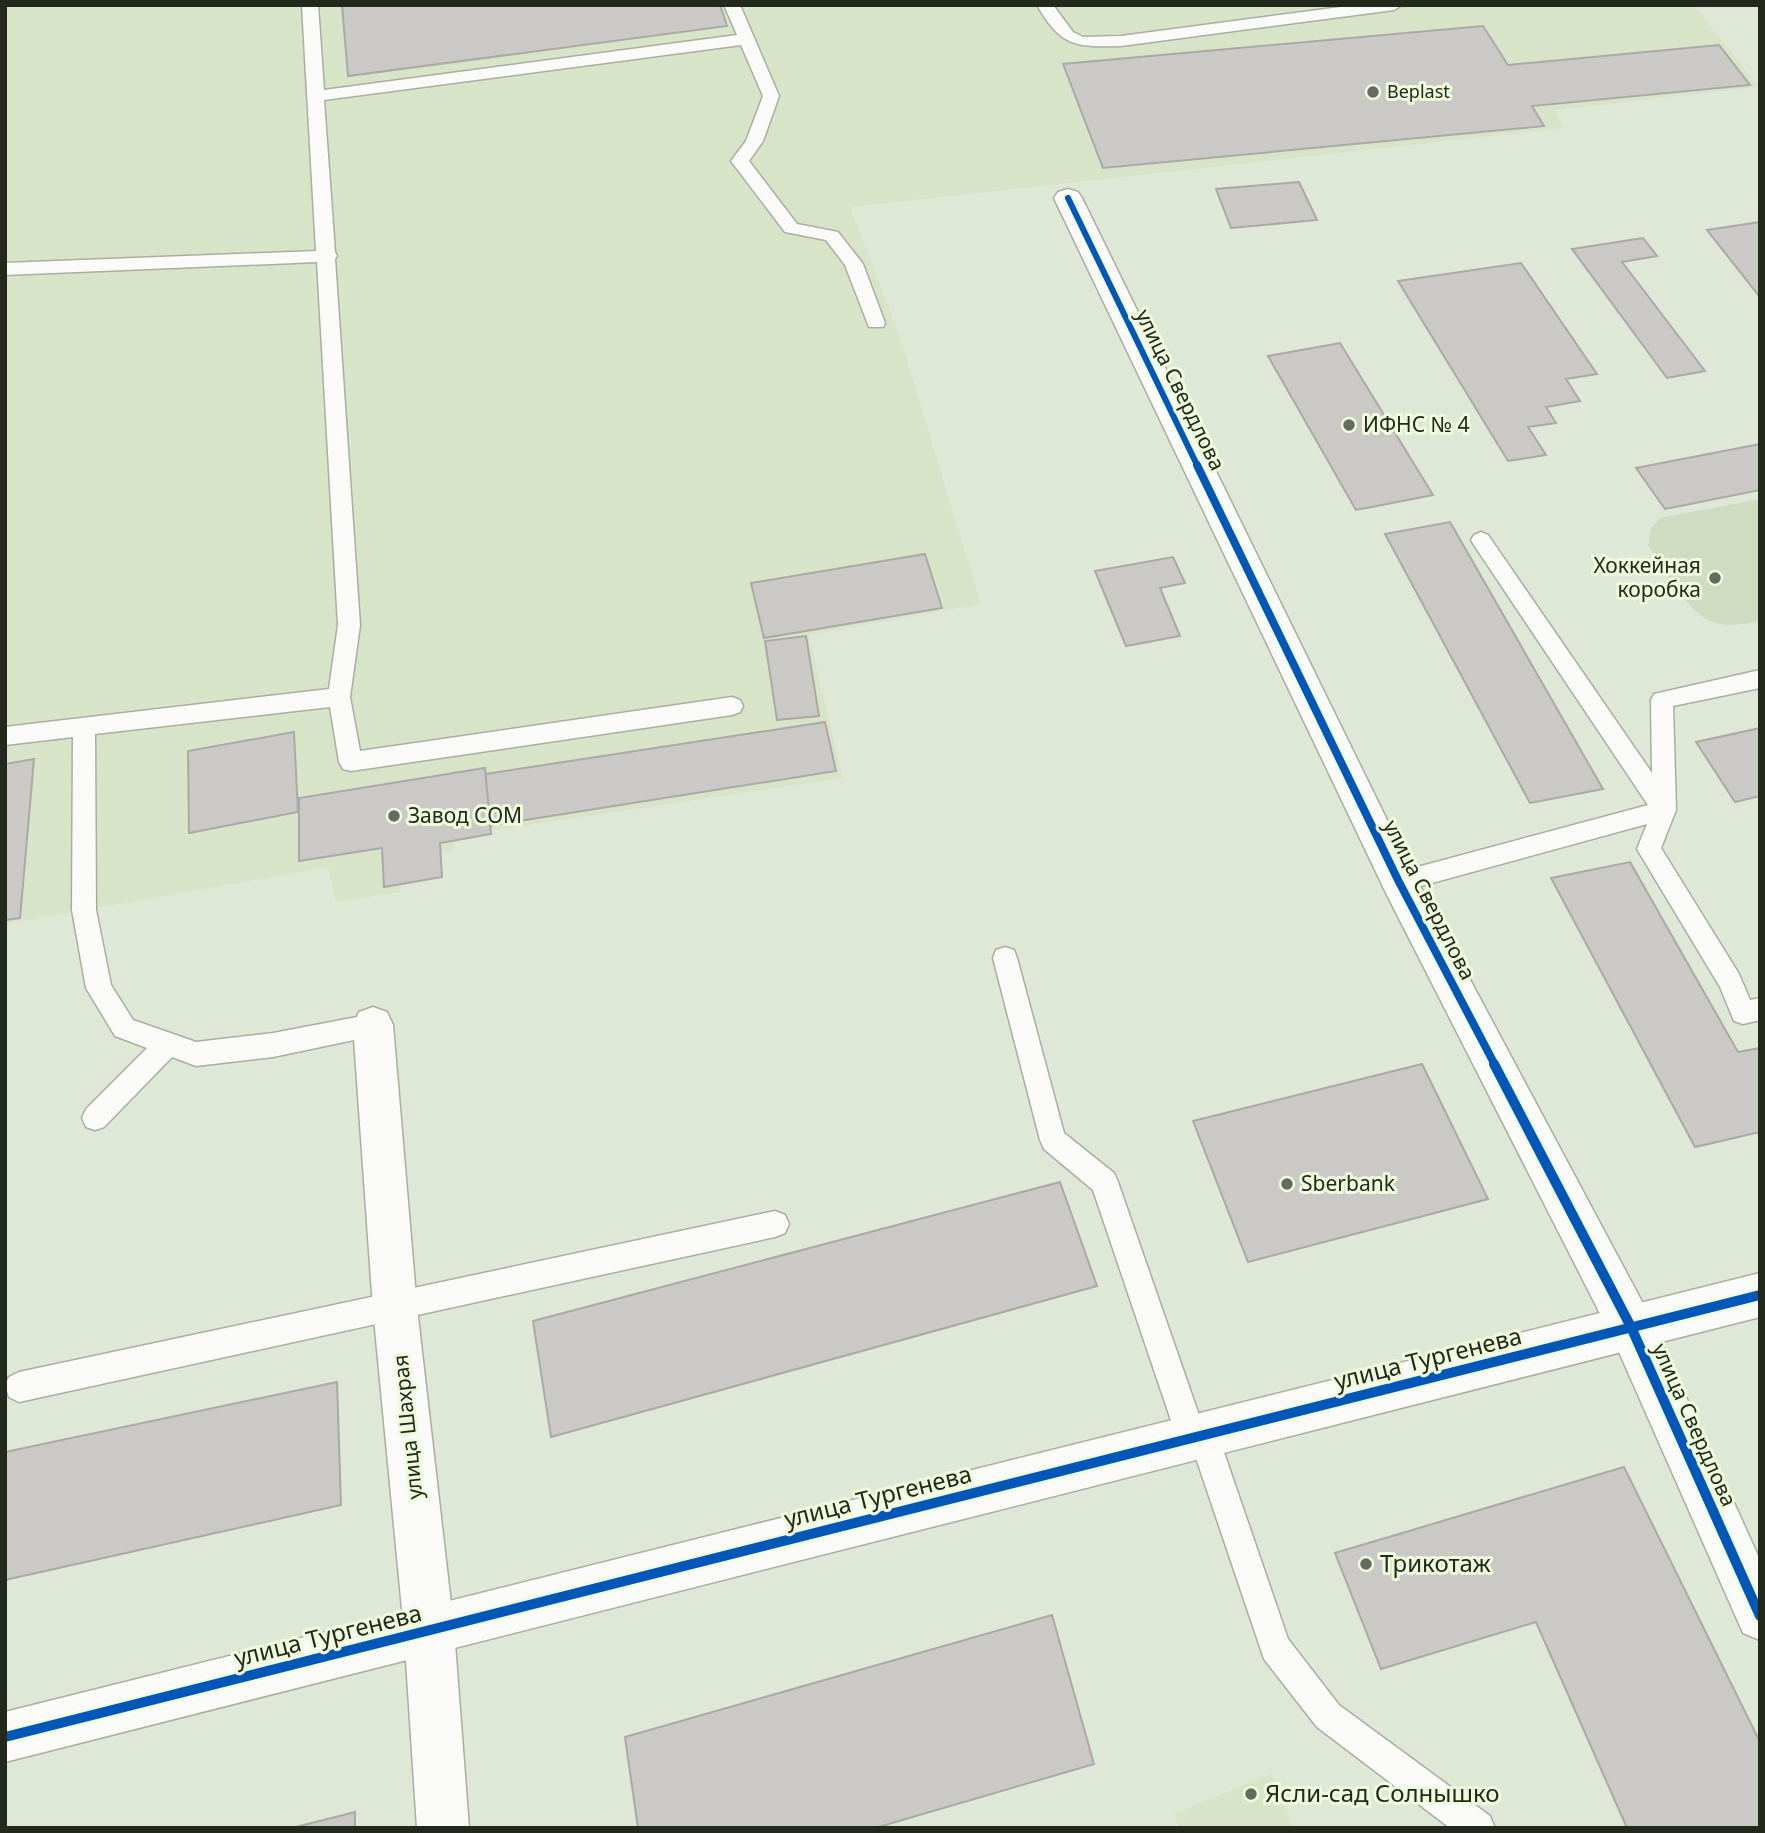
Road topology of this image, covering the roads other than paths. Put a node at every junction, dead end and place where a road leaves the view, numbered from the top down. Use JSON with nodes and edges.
{"nodes":[{"id":1,"x":310,"y":5,"type":"edge"},
{"id":2,"x":732,"y":5,"type":"edge"},
{"id":3,"x":1045,"y":5,"type":"edge"},
{"id":4,"x":1394,"y":5,"type":"edge"},
{"id":5,"x":746,"y":39,"type":"junction"},
{"id":6,"x":317,"y":96,"type":"junction"},
{"id":7,"x":1068,"y":198,"type":"dead end"},
{"id":8,"x":328,"y":256,"type":"junction"},
{"id":9,"x":5,"y":269,"type":"edge"},
{"id":10,"x":876,"y":323,"type":"dead end"},
{"id":11,"x":1481,"y":540,"type":"dead end"},
{"id":12,"x":1760,"y":679,"type":"edge"},
{"id":13,"x":339,"y":697,"type":"junction"},
{"id":14,"x":732,"y":706,"type":"dead end"},
{"id":15,"x":84,"y":727,"type":"junction"},
{"id":16,"x":5,"y":736,"type":"edge"},
{"id":17,"x":1664,"y":810,"type":"junction"},
{"id":18,"x":1399,"y":882,"type":"junction"},
{"id":19,"x":1005,"y":958,"type":"dead end"},
{"id":20,"x":1760,"y":1009,"type":"edge"},
{"id":21,"x":373,"y":1025,"type":"joint"},
{"id":22,"x":168,"y":1044,"type":"junction"},
{"id":23,"x":95,"y":1118,"type":"dead end"},
{"id":24,"x":775,"y":1224,"type":"dead end"},
{"id":25,"x":1760,"y":1295,"type":"edge"},
{"id":26,"x":395,"y":1308,"type":"junction"},
{"id":27,"x":1631,"y":1327,"type":"junction"},
{"id":28,"x":19,"y":1387,"type":"dead end"},
{"id":29,"x":1198,"y":1436,"type":"junction"},
{"id":30,"x":1760,"y":1616,"type":"edge"},
{"id":31,"x":429,"y":1630,"type":"junction"},
{"id":32,"x":5,"y":1737,"type":"edge"},
{"id":33,"x":443,"y":1828,"type":"edge"},
{"id":34,"x":1478,"y":1828,"type":"edge"}],
"edges":[{"from":1,"to":6,"type":"lane"},
{"from":2,"to":5,"type":"lane"},
{"from":3,"to":4,"type":"lane"},
{"from":5,"to":6,"type":"lane"},
{"from":5,"to":10,"type":"lane"},
{"from":6,"to":8,"type":"lane"},
{"from":7,"to":18,"type":"street","name":"улица Свердлова"},
{"from":8,"to":9,"type":"lane"},
{"from":8,"to":13,"type":"lane"},
{"from":11,"to":17,"type":"lane"},
{"from":12,"to":17,"type":"lane"},
{"from":13,"to":14,"type":"lane"},
{"from":13,"to":15,"type":"lane"},
{"from":15,"to":16,"type":"lane"},
{"from":15,"to":22,"type":"lane"},
{"from":17,"to":18,"type":"lane"},
{"from":17,"to":20,"type":"lane"},
{"from":18,"to":27,"type":"street","name":"улица Свердлова"},
{"from":19,"to":29,"type":"lane"},
{"from":21,"to":22,"type":"lane"},
{"from":21,"to":26,"type":"street","name":"улица Шахрая"},
{"from":22,"to":23,"type":"lane"},
{"from":24,"to":26,"type":"lane"},
{"from":25,"to":27,"type":"street","name":"улица Тургенева"},
{"from":26,"to":28,"type":"lane"},
{"from":26,"to":31,"type":"street","name":"улица Шахрая"},
{"from":27,"to":29,"type":"street","name":"улица Тургенева"},
{"from":27,"to":30,"type":"street","name":"улица Свердлова"},
{"from":29,"to":31,"type":"street","name":"улица Тургенева"},
{"from":29,"to":34,"type":"lane"},
{"from":31,"to":32,"type":"street","name":"улица Тургенева"},
{"from":31,"to":33,"type":"street","name":"улица Шахрая"}]}
